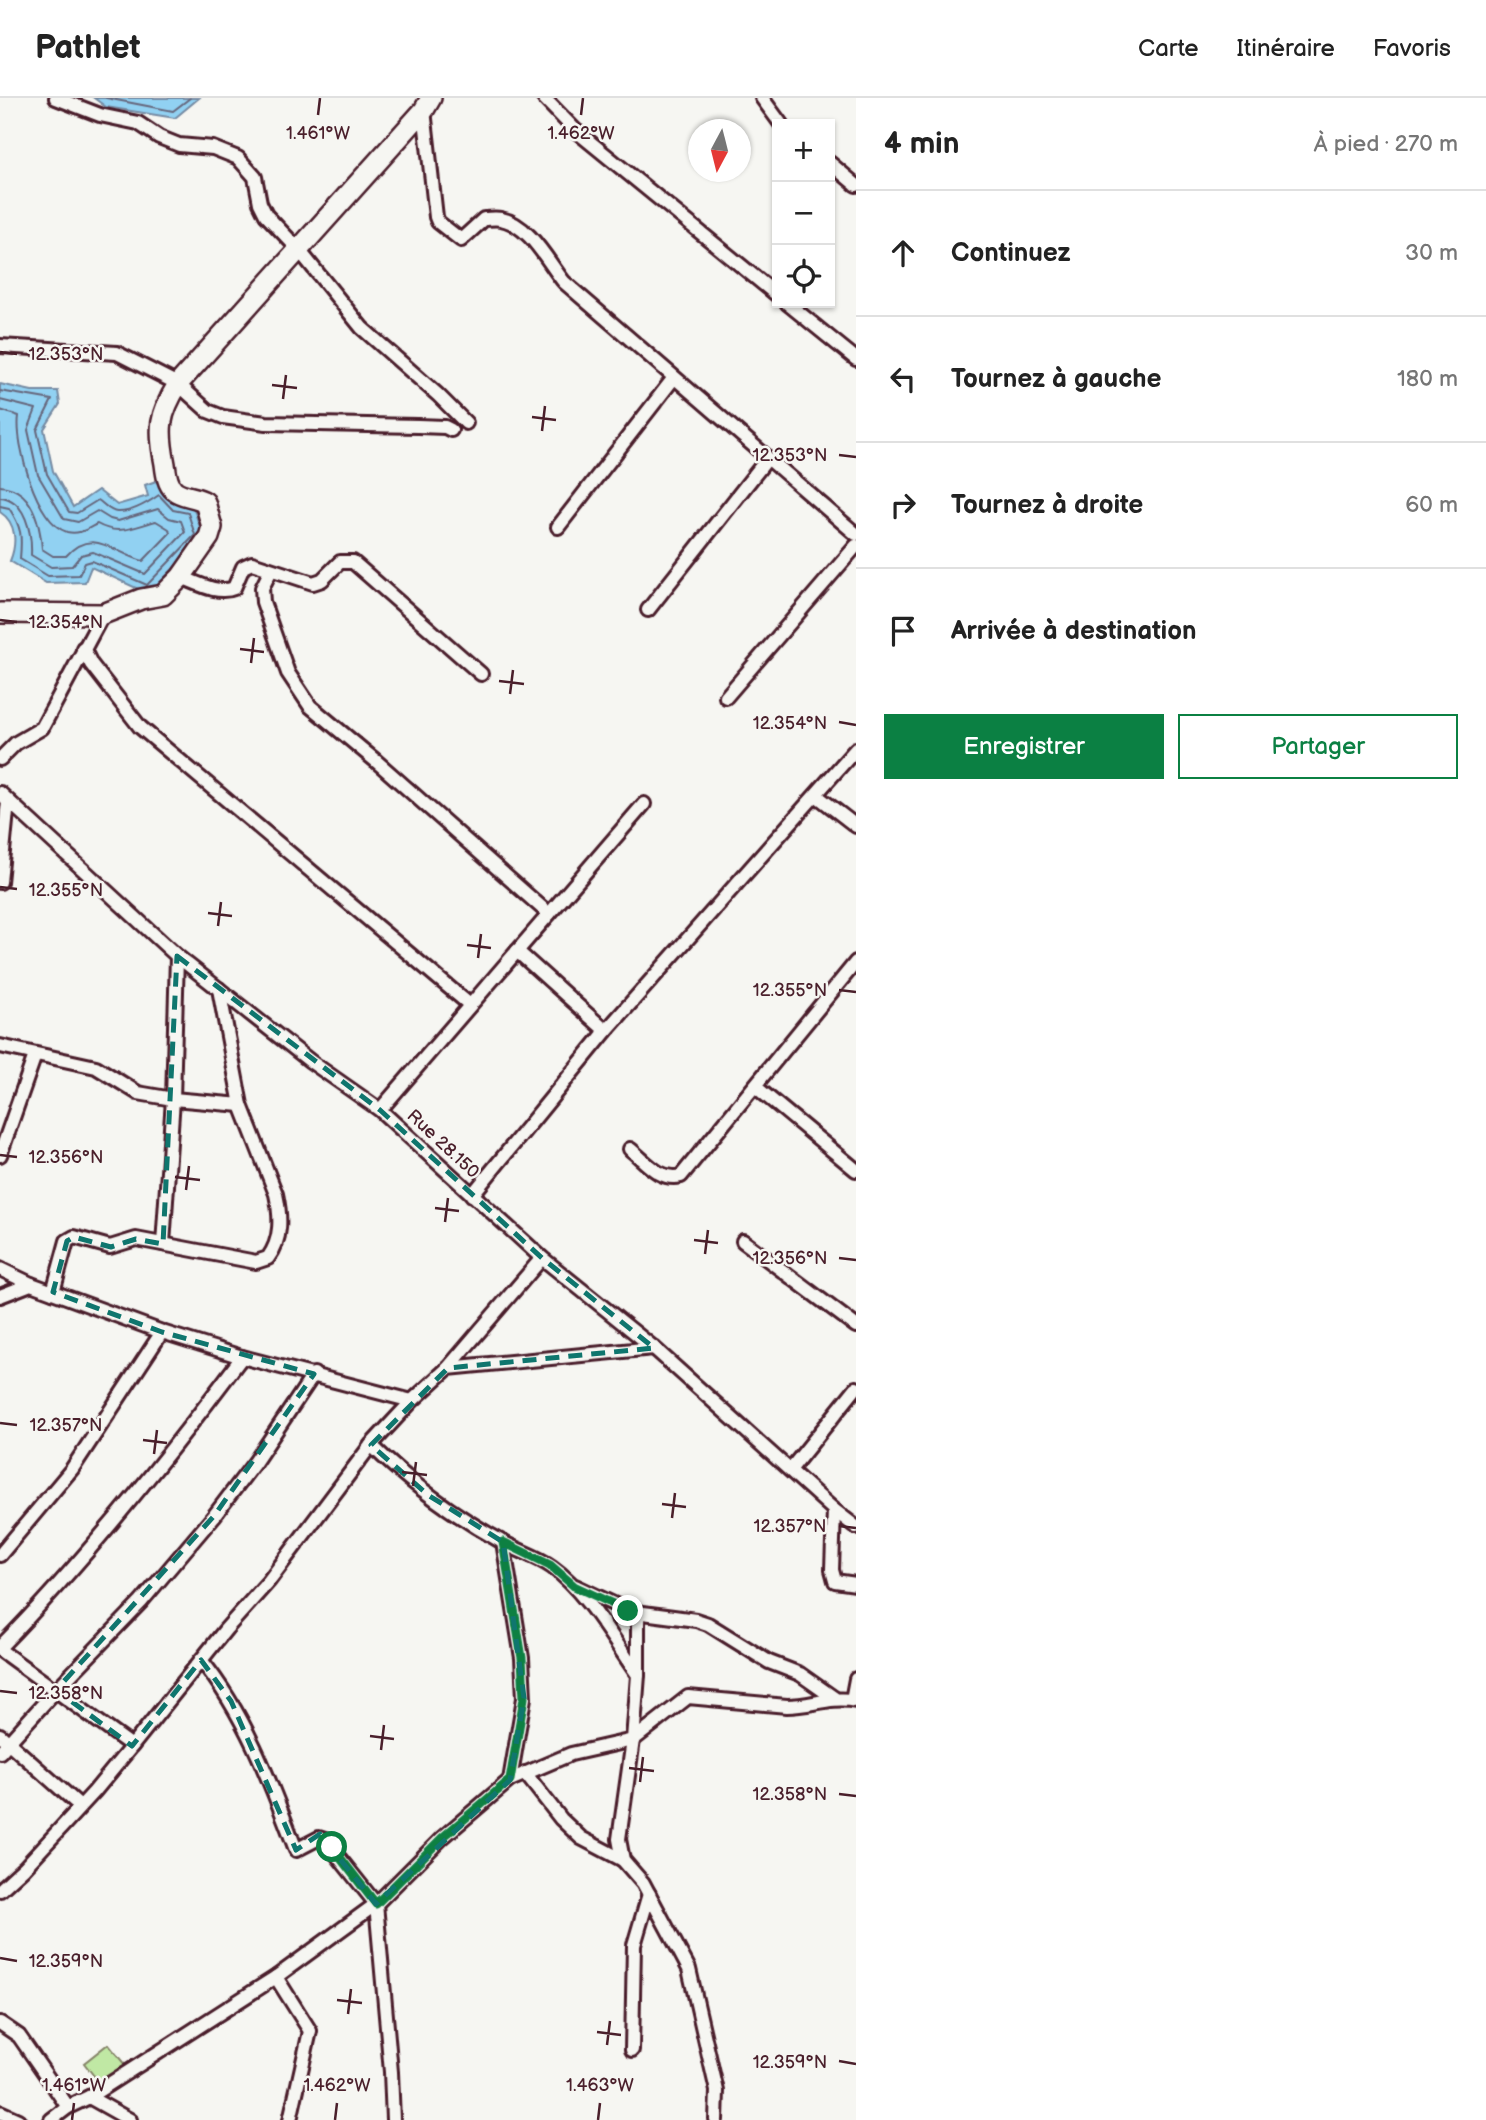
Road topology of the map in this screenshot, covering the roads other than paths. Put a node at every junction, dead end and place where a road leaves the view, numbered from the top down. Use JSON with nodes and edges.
{"nodes":[{"id":1,"x":56,"y":98,"type":"edge"},
{"id":2,"x":544,"y":98,"type":"edge"},
{"id":3,"x":762,"y":98,"type":"edge"},
{"id":4,"x":427,"y":104,"type":"edge"},
{"id":5,"x":777,"y":119,"type":"edge"},
{"id":6,"x":835,"y":167,"type":"edge"},
{"id":7,"x":856,"y":185,"type":"edge"},
{"id":8,"x":299,"y":250,"type":"junction"},
{"id":9,"x":772,"y":291,"type":"edge"},
{"id":10,"x":793,"y":308,"type":"edge"},
{"id":11,"x":0,"y":346,"type":"edge"},
{"id":12,"x":856,"y":359,"type":"edge"},
{"id":13,"x":673,"y":379,"type":"junction"},
{"id":14,"x":178,"y":384,"type":"junction"},
{"id":15,"x":466,"y":423,"type":"dead end"},
{"id":16,"x":452,"y":430,"type":"dead end"},
{"id":17,"x":767,"y":459,"type":"junction"},
{"id":18,"x":558,"y":527,"type":"dead end"},
{"id":19,"x":856,"y":534,"type":"edge"},
{"id":20,"x":856,"y":546,"type":"edge"},
{"id":21,"x":271,"y":569,"type":"junction"},
{"id":22,"x":181,"y":577,"type":"junction"},
{"id":23,"x":648,"y":610,"type":"dead end"},
{"id":24,"x":0,"y":612,"type":"edge"},
{"id":25,"x":103,"y":614,"type":"junction"},
{"id":26,"x":83,"y":648,"type":"junction"},
{"id":27,"x":481,"y":674,"type":"dead end"},
{"id":28,"x":726,"y":697,"type":"dead end"},
{"id":29,"x":856,"y":749,"type":"edge"},
{"id":30,"x":0,"y":759,"type":"edge"},
{"id":31,"x":816,"y":795,"type":"junction"},
{"id":32,"x":4,"y":797,"type":"edge"},
{"id":33,"x":644,"y":804,"type":"dead end"},
{"id":34,"x":856,"y":826,"type":"edge"},
{"id":35,"x":0,"y":883,"type":"edge"},
{"id":36,"x":549,"y":914,"type":"junction"},
{"id":37,"x":517,"y":951,"type":"junction"},
{"id":38,"x":177,"y":956,"type":"junction"},
{"id":39,"x":856,"y":962,"type":"edge"},
{"id":40,"x":219,"y":989,"type":"junction"},
{"id":41,"x":470,"y":1005,"type":"junction"},
{"id":42,"x":606,"y":1031,"type":"junction"},
{"id":43,"x":0,"y":1046,"type":"edge"},
{"id":44,"x":35,"y":1055,"type":"junction"},
{"id":45,"x":756,"y":1087,"type":"junction"},
{"id":46,"x":173,"y":1099,"type":"junction"},
{"id":47,"x":241,"y":1105,"type":"junction"},
{"id":48,"x":380,"y":1110,"type":"junction"},
{"id":49,"x":630,"y":1149,"type":"dead end"},
{"id":50,"x":0,"y":1155,"type":"edge"},
{"id":51,"x":856,"y":1170,"type":"edge"},
{"id":52,"x":472,"y":1195,"type":"junction"},
{"id":53,"x":743,"y":1241,"type":"dead end"},
{"id":54,"x":163,"y":1244,"type":"junction"},
{"id":55,"x":541,"y":1258,"type":"junction"},
{"id":56,"x":0,"y":1269,"type":"edge"},
{"id":57,"x":31,"y":1284,"type":"junction"},
{"id":58,"x":53,"y":1292,"type":"junction"},
{"id":59,"x":0,"y":1296,"type":"edge"},
{"id":60,"x":856,"y":1326,"type":"edge"},
{"id":61,"x":162,"y":1332,"type":"junction"},
{"id":62,"x":654,"y":1348,"type":"junction"},
{"id":63,"x":242,"y":1357,"type":"junction"},
{"id":64,"x":448,"y":1368,"type":"junction"},
{"id":65,"x":314,"y":1374,"type":"junction"},
{"id":66,"x":856,"y":1388,"type":"edge"},
{"id":67,"x":412,"y":1401,"type":"junction"},
{"id":68,"x":370,"y":1445,"type":"junction"},
{"id":69,"x":789,"y":1470,"type":"junction"},
{"id":70,"x":834,"y":1510,"type":"junction"},
{"id":71,"x":856,"y":1527,"type":"edge"},
{"id":72,"x":503,"y":1542,"type":"junction"},
{"id":73,"x":0,"y":1555,"type":"edge"},
{"id":74,"x":856,"y":1584,"type":"edge"},
{"id":75,"x":574,"y":1586,"type":"junction"},
{"id":76,"x":638,"y":1614,"type":"junction"},
{"id":77,"x":0,"y":1648,"type":"edge"},
{"id":78,"x":201,"y":1660,"type":"junction"},
{"id":79,"x":638,"y":1675,"type":"junction"},
{"id":80,"x":856,"y":1679,"type":"edge"},
{"id":81,"x":56,"y":1690,"type":"junction"},
{"id":82,"x":834,"y":1698,"type":"junction"},
{"id":83,"x":854,"y":1701,"type":"edge"},
{"id":84,"x":633,"y":1740,"type":"junction"},
{"id":85,"x":3,"y":1744,"type":"edge"},
{"id":86,"x":132,"y":1746,"type":"junction"},
{"id":87,"x":525,"y":1773,"type":"junction"},
{"id":88,"x":510,"y":1780,"type":"junction"},
{"id":89,"x":80,"y":1806,"type":"junction"},
{"id":90,"x":623,"y":1860,"type":"junction"},
{"id":91,"x":0,"y":1891,"type":"edge"},
{"id":92,"x":649,"y":1894,"type":"junction"},
{"id":93,"x":376,"y":1904,"type":"junction"},
{"id":94,"x":276,"y":1977,"type":"junction"},
{"id":95,"x":0,"y":2023,"type":"edge"},
{"id":96,"x":632,"y":2050,"type":"dead end"},
{"id":97,"x":89,"y":2097,"type":"junction"},
{"id":98,"x":68,"y":2107,"type":"junction"},
{"id":99,"x":0,"y":2112,"type":"edge"},
{"id":100,"x":18,"y":2120,"type":"edge"},
{"id":101,"x":51,"y":2120,"type":"edge"},
{"id":102,"x":130,"y":2120,"type":"edge"},
{"id":103,"x":290,"y":2120,"type":"edge"},
{"id":104,"x":393,"y":2120,"type":"edge"},
{"id":105,"x":716,"y":2120,"type":"edge"}],
"edges":[{"from":1,"to":8,"type":"street"},
{"from":2,"to":9,"type":"street"},
{"from":3,"to":5,"type":"street"},
{"from":4,"to":8,"type":"street"},
{"from":4,"to":13,"type":"street"},
{"from":6,"to":7,"type":"street"},
{"from":8,"to":14,"type":"street"},
{"from":8,"to":15,"type":"street"},
{"from":10,"to":12,"type":"street"},
{"from":11,"to":14,"type":"street"},
{"from":13,"to":17,"type":"street"},
{"from":13,"to":18,"type":"street"},
{"from":14,"to":16,"type":"street"},
{"from":14,"to":22,"type":"street"},
{"from":17,"to":19,"type":"street"},
{"from":17,"to":23,"type":"street"},
{"from":20,"to":28,"type":"street"},
{"from":21,"to":22,"type":"street"},
{"from":21,"to":27,"type":"street"},
{"from":21,"to":36,"type":"street"},
{"from":22,"to":25,"type":"street"},
{"from":24,"to":25,"type":"street"},
{"from":25,"to":26,"type":"street"},
{"from":26,"to":30,"type":"street"},
{"from":26,"to":41,"type":"street"},
{"from":29,"to":31,"type":"street"},
{"from":31,"to":34,"type":"street"},
{"from":31,"to":42,"type":"street"},
{"from":32,"to":35,"type":"street"},
{"from":32,"to":38,"type":"street","name":"Rue 28.150"},
{"from":33,"to":36,"type":"street"},
{"from":36,"to":37,"type":"street"},
{"from":37,"to":41,"type":"street"},
{"from":37,"to":42,"type":"street"},
{"from":38,"to":40,"type":"street","name":"Rue 28.150"},
{"from":38,"to":46,"type":"street"},
{"from":39,"to":45,"type":"street"},
{"from":40,"to":47,"type":"street"},
{"from":40,"to":48,"type":"street","name":"Rue 28.150"},
{"from":41,"to":48,"type":"street"},
{"from":42,"to":52,"type":"street"},
{"from":43,"to":44,"type":"street"},
{"from":44,"to":46,"type":"street"},
{"from":44,"to":50,"type":"street"},
{"from":45,"to":49,"type":"street"},
{"from":45,"to":51,"type":"street"},
{"from":46,"to":47,"type":"street"},
{"from":46,"to":54,"type":"street"},
{"from":47,"to":54,"type":"street"},
{"from":48,"to":52,"type":"street","name":"Rue 28.150"},
{"from":52,"to":55,"type":"street","name":"Rue 28.150"},
{"from":53,"to":60,"type":"street"},
{"from":54,"to":58,"type":"street"},
{"from":55,"to":62,"type":"street","name":"Rue 28.150"},
{"from":55,"to":64,"type":"street"},
{"from":56,"to":57,"type":"street"},
{"from":57,"to":58,"type":"street"},
{"from":57,"to":59,"type":"street"},
{"from":58,"to":61,"type":"street"},
{"from":61,"to":63,"type":"street"},
{"from":61,"to":73,"type":"street"},
{"from":62,"to":64,"type":"street"},
{"from":62,"to":69,"type":"street","name":"Rue 28.150"},
{"from":63,"to":65,"type":"street"},
{"from":63,"to":77,"type":"street"},
{"from":64,"to":67,"type":"street"},
{"from":65,"to":67,"type":"street"},
{"from":65,"to":81,"type":"street"},
{"from":66,"to":69,"type":"street"},
{"from":67,"to":68,"type":"street"},
{"from":68,"to":72,"type":"street"},
{"from":68,"to":78,"type":"street"},
{"from":69,"to":70,"type":"street","name":"Rue 28.150"},
{"from":70,"to":71,"type":"street","name":"Rue 28.150"},
{"from":70,"to":74,"type":"street"},
{"from":72,"to":75,"type":"street"},
{"from":72,"to":88,"type":"street"},
{"from":75,"to":76,"type":"street"},
{"from":75,"to":79,"type":"street"},
{"from":76,"to":79,"type":"street"},
{"from":76,"to":82,"type":"street"},
{"from":77,"to":81,"type":"street"},
{"from":78,"to":86,"type":"street"},
{"from":78,"to":93,"type":"street"},
{"from":79,"to":84,"type":"street"},
{"from":80,"to":83,"type":"street"},
{"from":81,"to":85,"type":"street"},
{"from":81,"to":86,"type":"street"},
{"from":82,"to":83,"type":"street"},
{"from":82,"to":84,"type":"street"},
{"from":84,"to":87,"type":"street"},
{"from":84,"to":90,"type":"street"},
{"from":85,"to":89,"type":"street"},
{"from":86,"to":89,"type":"street"},
{"from":87,"to":88,"type":"street"},
{"from":87,"to":90,"type":"street"},
{"from":88,"to":93,"type":"street"},
{"from":89,"to":91,"type":"street"},
{"from":90,"to":92,"type":"street"},
{"from":92,"to":96,"type":"street"},
{"from":92,"to":105,"type":"street"},
{"from":93,"to":94,"type":"street"},
{"from":93,"to":104,"type":"street"},
{"from":94,"to":97,"type":"street"},
{"from":94,"to":103,"type":"street"},
{"from":95,"to":98,"type":"street"},
{"from":97,"to":98,"type":"street"},
{"from":97,"to":102,"type":"street"},
{"from":98,"to":101,"type":"street"},
{"from":99,"to":100,"type":"street"}]}
